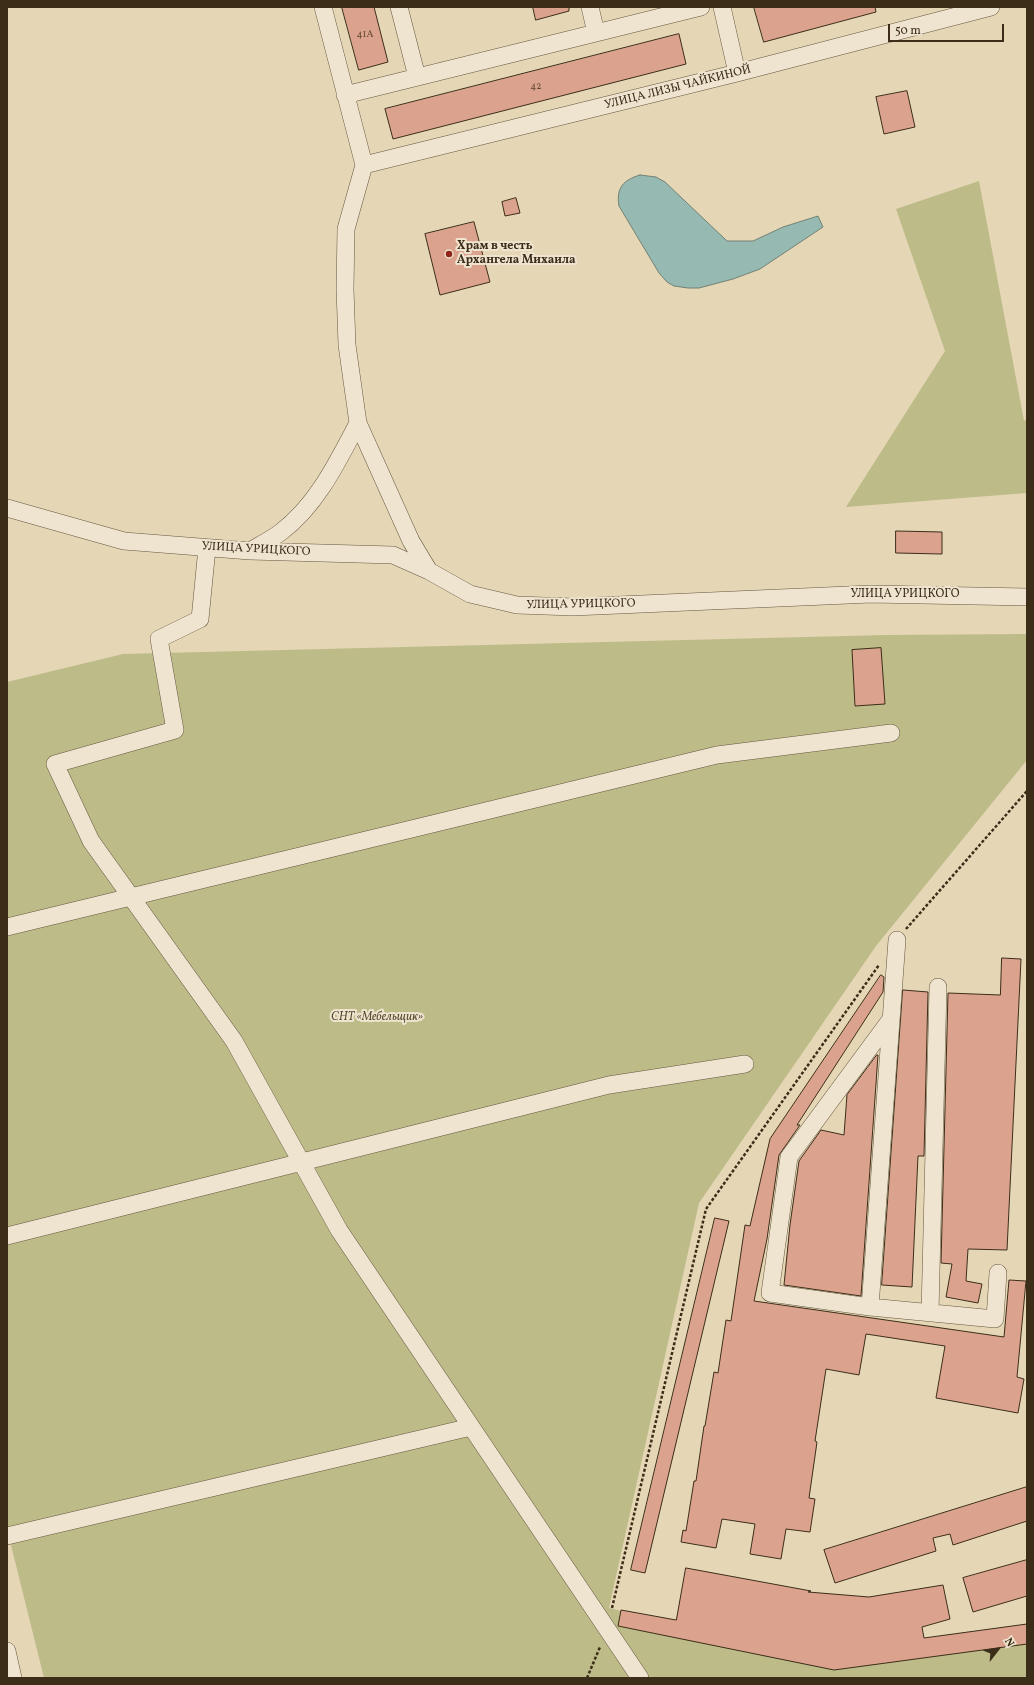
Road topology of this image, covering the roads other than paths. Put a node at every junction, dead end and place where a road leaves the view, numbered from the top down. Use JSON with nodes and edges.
{"nodes":[{"id":1,"x":322,"y":7,"type":"edge"},
{"id":2,"x":399,"y":7,"type":"edge"},
{"id":3,"x":590,"y":7,"type":"edge"},
{"id":4,"x":701,"y":7,"type":"edge"},
{"id":5,"x":722,"y":7,"type":"edge"},
{"id":6,"x":991,"y":7,"type":"edge"},
{"id":7,"x":596,"y":33,"type":"junction"},
{"id":8,"x":737,"y":73,"type":"junction"},
{"id":9,"x":417,"y":77,"type":"junction"},
{"id":10,"x":345,"y":95,"type":"junction"},
{"id":11,"x":364,"y":166,"type":"junction"},
{"id":12,"x":358,"y":423,"type":"junction"},
{"id":13,"x":7,"y":508,"type":"edge"},
{"id":14,"x":207,"y":548,"type":"junction"},
{"id":15,"x":250,"y":551,"type":"junction"},
{"id":16,"x":429,"y":571,"type":"junction"},
{"id":17,"x":1027,"y":597,"type":"edge"},
{"id":18,"x":891,"y":733,"type":"dead end"},
{"id":19,"x":130,"y":897,"type":"junction"},
{"id":20,"x":7,"y":927,"type":"edge"},
{"id":21,"x":897,"y":940,"type":"road end"},
{"id":22,"x":938,"y":987,"type":"dead end"},
{"id":23,"x":891,"y":1019,"type":"junction"},
{"id":24,"x":745,"y":1064,"type":"dead end"},
{"id":25,"x":302,"y":1163,"type":"junction"},
{"id":26,"x":7,"y":1236,"type":"edge"},
{"id":27,"x":998,"y":1273,"type":"dead end"},
{"id":28,"x":870,"y":1307,"type":"junction"},
{"id":29,"x":930,"y":1312,"type":"junction"},
{"id":30,"x":471,"y":1427,"type":"junction"},
{"id":31,"x":7,"y":1536,"type":"edge"},
{"id":32,"x":7,"y":1651,"type":"edge"},
{"id":33,"x":13,"y":1678,"type":"edge"},
{"id":34,"x":640,"y":1678,"type":"edge"}],
"edges":[{"from":1,"to":10,"type":"street"},
{"from":2,"to":9,"type":"street"},
{"from":3,"to":7,"type":"street"},
{"from":4,"to":7,"type":"street"},
{"from":5,"to":8,"type":"street"},
{"from":6,"to":8,"type":"street","name":"УЛИЦА ЛИЗЫ ЧАЙКИНОЙ"},
{"from":7,"to":9,"type":"street"},
{"from":8,"to":11,"type":"street","name":"УЛИЦА ЛИЗЫ ЧАЙКИНОЙ"},
{"from":9,"to":10,"type":"street"},
{"from":10,"to":11,"type":"street"},
{"from":11,"to":12,"type":"street"},
{"from":12,"to":15,"type":"street"},
{"from":12,"to":16,"type":"street"},
{"from":13,"to":14,"type":"street","name":"УЛИЦА УРИЦКОГО"},
{"from":14,"to":15,"type":"street","name":"УЛИЦА УРИЦКОГО"},
{"from":14,"to":19,"type":"street"},
{"from":15,"to":16,"type":"street","name":"УЛИЦА УРИЦКОГО"},
{"from":16,"to":17,"type":"street","name":"УЛИЦА УРИЦКОГО"},
{"from":18,"to":19,"type":"street"},
{"from":19,"to":20,"type":"street"},
{"from":19,"to":25,"type":"street"},
{"from":21,"to":23,"type":"street"},
{"from":22,"to":29,"type":"street"},
{"from":23,"to":28,"type":"street"},
{"from":23,"to":28,"type":"street"},
{"from":24,"to":25,"type":"street"},
{"from":25,"to":26,"type":"street"},
{"from":25,"to":30,"type":"street"},
{"from":27,"to":29,"type":"street"},
{"from":28,"to":29,"type":"street"},
{"from":30,"to":31,"type":"street"},
{"from":30,"to":34,"type":"street"},
{"from":32,"to":33,"type":"street"}]}
